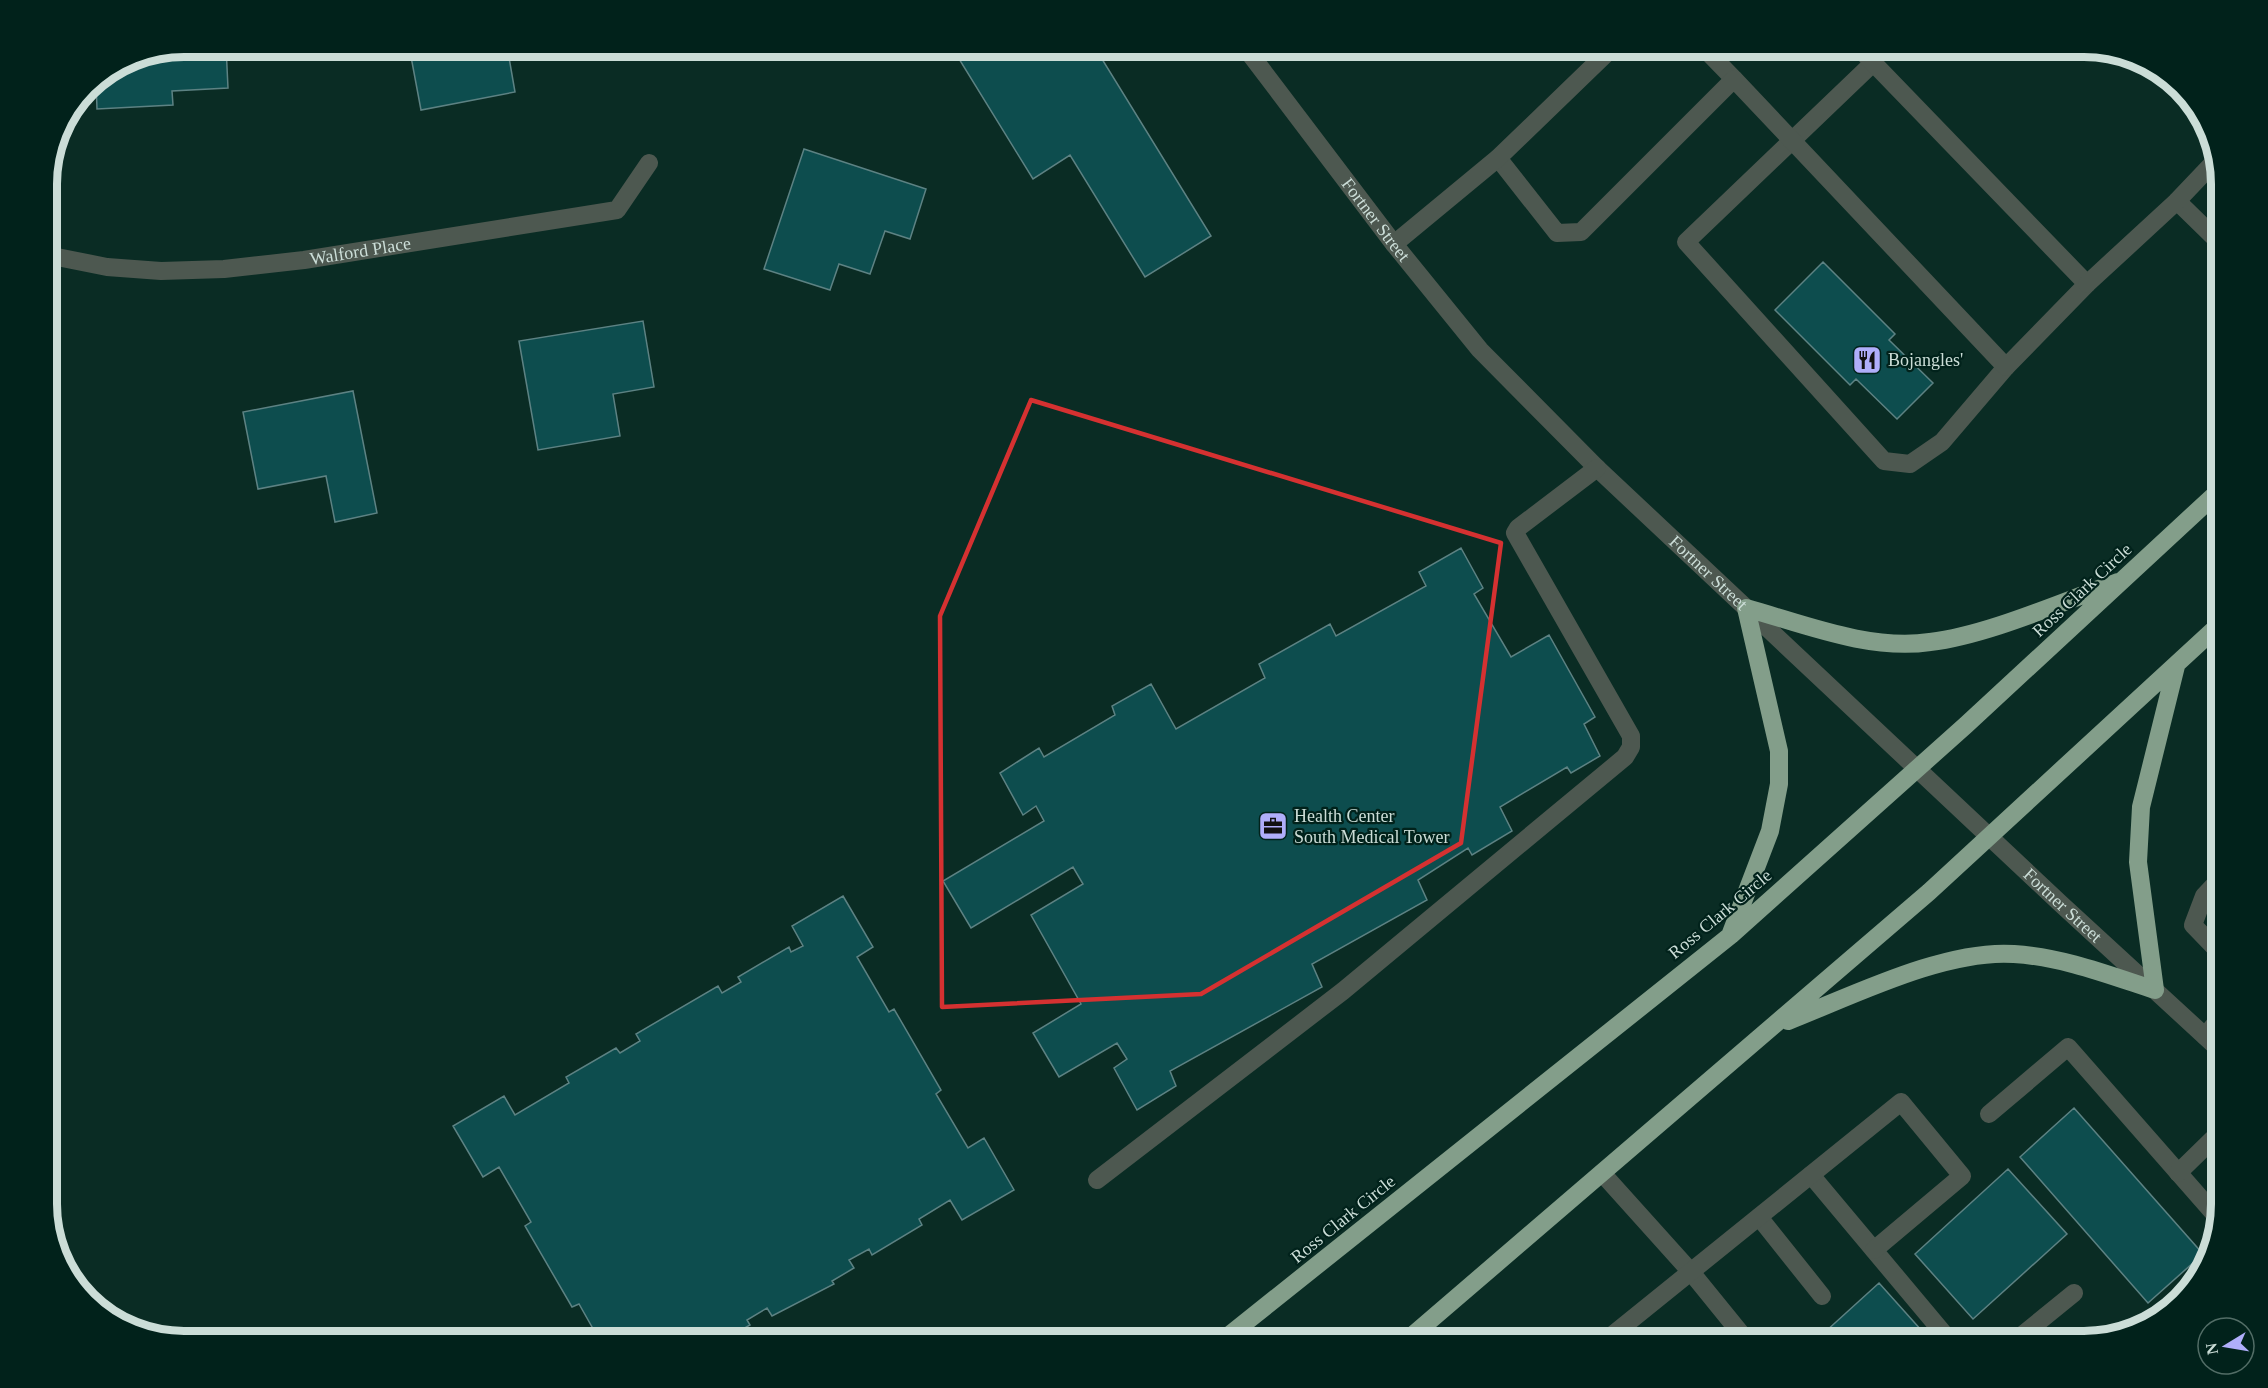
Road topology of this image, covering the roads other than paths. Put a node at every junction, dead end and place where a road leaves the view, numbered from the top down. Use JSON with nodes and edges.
{"nodes":[{"id":1,"x":1252,"y":57,"type":"edge"},
{"id":2,"x":1603,"y":57,"type":"edge"},
{"id":3,"x":1713,"y":57,"type":"edge"},
{"id":4,"x":1867,"y":57,"type":"edge"},
{"id":5,"x":1873,"y":63,"type":"junction"},
{"id":6,"x":1734,"y":79,"type":"junction"},
{"id":7,"x":1792,"y":140,"type":"junction"},
{"id":8,"x":1498,"y":158,"type":"junction"},
{"id":9,"x":649,"y":163,"type":"dead end"},
{"id":10,"x":2210,"y":167,"type":"edge"},
{"id":11,"x":2177,"y":201,"type":"junction"},
{"id":12,"x":2211,"y":234,"type":"edge"},
{"id":13,"x":1394,"y":244,"type":"junction"},
{"id":14,"x":57,"y":257,"type":"edge"},
{"id":15,"x":2087,"y":284,"type":"junction"},
{"id":16,"x":2006,"y":367,"type":"junction"},
{"id":17,"x":1597,"y":468,"type":"junction"},
{"id":18,"x":2211,"y":498,"type":"edge"},
{"id":19,"x":2125,"y":580,"type":"junction"},
{"id":20,"x":1746,"y":608,"type":"junction"},
{"id":21,"x":2211,"y":633,"type":"edge"},
{"id":22,"x":2176,"y":666,"type":"junction"},
{"id":23,"x":1918,"y":768,"type":"junction"},
{"id":24,"x":1990,"y":836,"type":"junction"},
{"id":25,"x":2211,"y":889,"type":"edge"},
{"id":26,"x":1731,"y":934,"type":"junction"},
{"id":27,"x":2211,"y":943,"type":"edge"},
{"id":28,"x":2155,"y":990,"type":"junction"},
{"id":29,"x":1778,"y":1024,"type":"junction"},
{"id":30,"x":2211,"y":1029,"type":"edge"},
{"id":31,"x":2205,"y":1036,"type":"junction"},
{"id":32,"x":2211,"y":1041,"type":"edge"},
{"id":33,"x":1989,"y":1114,"type":"dead end"},
{"id":34,"x":2211,"y":1142,"type":"edge"},
{"id":35,"x":1602,"y":1173,"type":"junction"},
{"id":36,"x":2178,"y":1173,"type":"junction"},
{"id":37,"x":1811,"y":1175,"type":"junction"},
{"id":38,"x":1097,"y":1180,"type":"dead end"},
{"id":39,"x":2211,"y":1210,"type":"edge"},
{"id":40,"x":1759,"y":1217,"type":"junction"},
{"id":41,"x":1874,"y":1250,"type":"junction"},
{"id":42,"x":1691,"y":1272,"type":"junction"},
{"id":43,"x":2074,"y":1293,"type":"dead end"},
{"id":44,"x":1822,"y":1296,"type":"dead end"},
{"id":45,"x":1624,"y":1327,"type":"junction"},
{"id":46,"x":1235,"y":1331,"type":"edge"},
{"id":47,"x":1417,"y":1331,"type":"edge"},
{"id":48,"x":1619,"y":1331,"type":"edge"},
{"id":49,"x":1627,"y":1331,"type":"edge"},
{"id":50,"x":1739,"y":1331,"type":"edge"},
{"id":51,"x":1942,"y":1331,"type":"edge"},
{"id":52,"x":2028,"y":1331,"type":"edge"}],
"edges":[{"from":1,"to":13,"type":"street","name":"Fortner Street"},
{"from":2,"to":8,"type":"street"},
{"from":3,"to":6,"type":"street"},
{"from":4,"to":5,"type":"street"},
{"from":5,"to":7,"type":"street"},
{"from":5,"to":15,"type":"street"},
{"from":6,"to":7,"type":"street"},
{"from":6,"to":8,"type":"street"},
{"from":7,"to":16,"type":"street"},
{"from":7,"to":16,"type":"street"},
{"from":8,"to":13,"type":"street"},
{"from":9,"to":14,"type":"street","name":"Walford Place"},
{"from":10,"to":11,"type":"street"},
{"from":11,"to":12,"type":"street"},
{"from":11,"to":15,"type":"street"},
{"from":13,"to":17,"type":"street","name":"Fortner Street"},
{"from":15,"to":16,"type":"street"},
{"from":17,"to":20,"type":"street","name":"Fortner Street"},
{"from":17,"to":38,"type":"street"},
{"from":18,"to":19,"type":"highway","name":"Ross Clark Circle"},
{"from":19,"to":20,"type":"highway"},
{"from":19,"to":23,"type":"highway","name":"Ross Clark Circle"},
{"from":20,"to":23,"type":"street","name":"Fortner Street"},
{"from":20,"to":26,"type":"highway"},
{"from":21,"to":22,"type":"highway"},
{"from":22,"to":24,"type":"highway"},
{"from":22,"to":28,"type":"highway"},
{"from":23,"to":24,"type":"street","name":"Fortner Street"},
{"from":23,"to":26,"type":"highway","name":"Ross Clark Circle"},
{"from":24,"to":28,"type":"street","name":"Fortner Street"},
{"from":24,"to":29,"type":"highway"},
{"from":25,"to":27,"type":"street"},
{"from":26,"to":46,"type":"highway","name":"Ross Clark Circle"},
{"from":28,"to":29,"type":"highway"},
{"from":28,"to":31,"type":"street","name":"Fortner Street"},
{"from":29,"to":35,"type":"highway"},
{"from":30,"to":31,"type":"street"},
{"from":31,"to":32,"type":"street","name":"Fortner Street"},
{"from":33,"to":36,"type":"street"},
{"from":34,"to":36,"type":"street"},
{"from":35,"to":42,"type":"street"},
{"from":35,"to":47,"type":"highway"},
{"from":36,"to":39,"type":"street"},
{"from":37,"to":40,"type":"street"},
{"from":37,"to":41,"type":"street"},
{"from":37,"to":41,"type":"street"},
{"from":40,"to":42,"type":"street"},
{"from":40,"to":44,"type":"street"},
{"from":41,"to":51,"type":"street"},
{"from":42,"to":45,"type":"street"},
{"from":42,"to":50,"type":"street"},
{"from":43,"to":52,"type":"street"},
{"from":45,"to":48,"type":"street"},
{"from":45,"to":49,"type":"street"}]}
